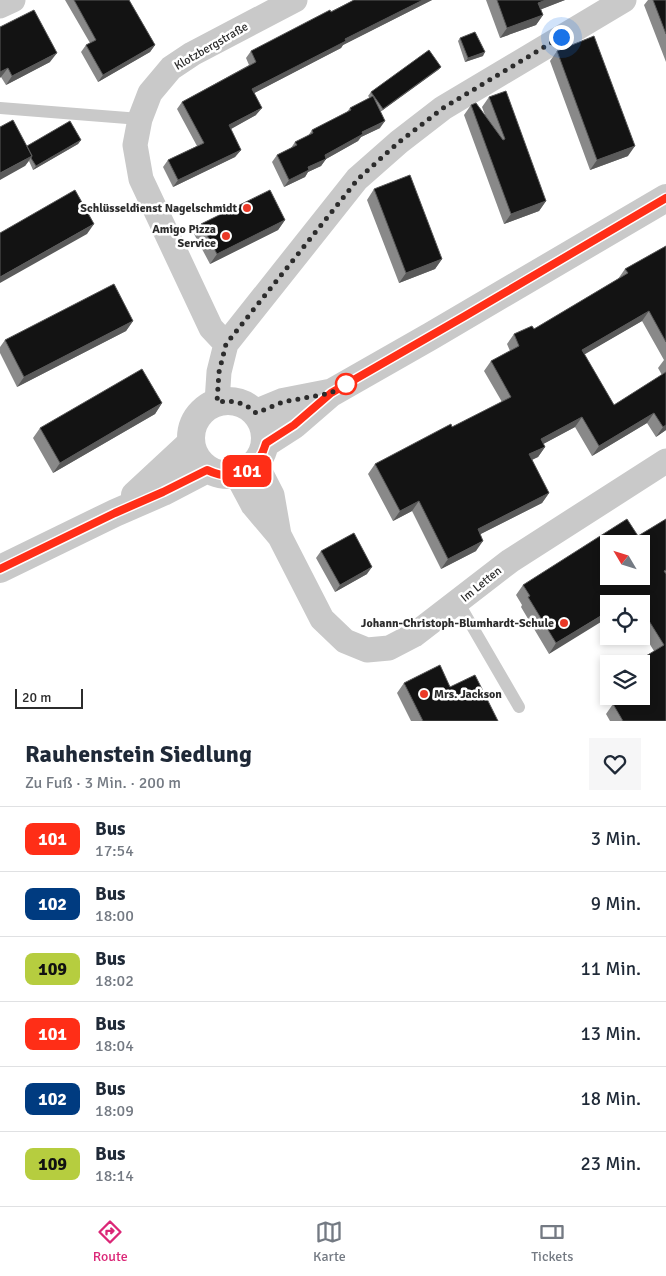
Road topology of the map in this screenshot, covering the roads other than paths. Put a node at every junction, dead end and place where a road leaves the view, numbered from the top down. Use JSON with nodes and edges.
{"nodes":[{"id":1,"x":13,"y":0,"type":"edge"},
{"id":2,"x":295,"y":0,"type":"edge"},
{"id":3,"x":624,"y":0,"type":"edge"},
{"id":4,"x":0,"y":6,"type":"edge"},
{"id":5,"x":0,"y":108,"type":"edge"},
{"id":6,"x":140,"y":118,"type":"junction"},
{"id":7,"x":666,"y":198,"type":"edge"},
{"id":8,"x":226,"y":344,"type":"junction"},
{"id":9,"x":331,"y":393,"type":"junction"},
{"id":10,"x":217,"y":402,"type":"junction"},
{"id":11,"x":256,"y":413,"type":"junction"},
{"id":12,"x":191,"y":443,"type":"junction"},
{"id":13,"x":253,"y":461,"type":"junction"},
{"id":14,"x":666,"y":461,"type":"edge"},
{"id":15,"x":207,"y":470,"type":"junction"},
{"id":16,"x":115,"y":513,"type":"junction"},
{"id":17,"x":0,"y":569,"type":"edge"},
{"id":18,"x":458,"y":602,"type":"junction"},
{"id":19,"x":519,"y":707,"type":"dead end"}],
"edges":[{"from":1,"to":4,"type":"street"},
{"from":2,"to":6,"type":"street","name":"Klotzbergstraße"},
{"from":3,"to":8,"type":"street"},
{"from":5,"to":6,"type":"lane"},
{"from":6,"to":8,"type":"street","name":"Klotzbergstraße"},
{"from":7,"to":9,"type":"street"},
{"from":8,"to":10,"type":"street"},
{"from":9,"to":11,"type":"street"},
{"from":9,"to":13,"type":"street"},
{"from":10,"to":11,"type":"street"},
{"from":10,"to":12,"type":"street"},
{"from":11,"to":13,"type":"street"},
{"from":12,"to":15,"type":"street"},
{"from":12,"to":16,"type":"street"},
{"from":13,"to":15,"type":"street"},
{"from":13,"to":18,"type":"street","name":"Im Letten"},
{"from":14,"to":18,"type":"street","name":"Im Letten"},
{"from":15,"to":16,"type":"street"},
{"from":16,"to":17,"type":"street"},
{"from":18,"to":19,"type":"lane"}]}
